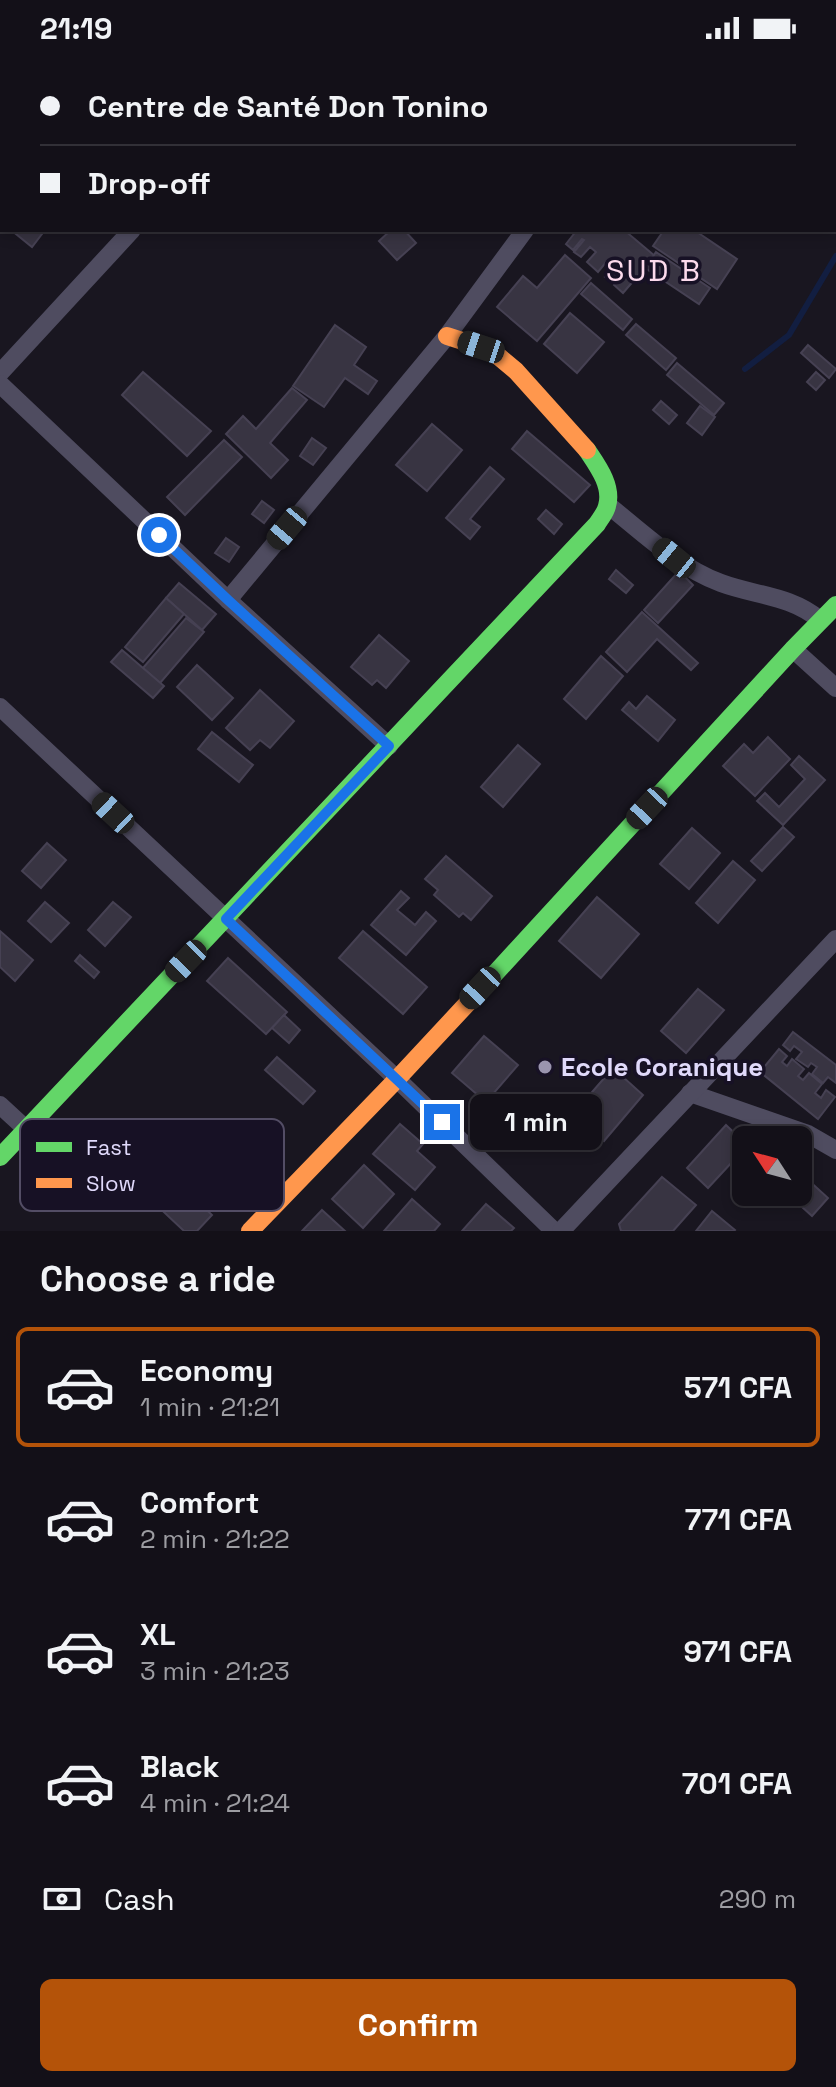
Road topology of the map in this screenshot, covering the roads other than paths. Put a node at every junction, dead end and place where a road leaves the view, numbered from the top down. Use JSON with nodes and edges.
{"nodes":[{"id":1,"x":130,"y":232,"type":"edge"},
{"id":2,"x":524,"y":232,"type":"edge"},
{"id":3,"x":447,"y":336,"type":"junction"},
{"id":4,"x":0,"y":373,"type":"edge"},
{"id":5,"x":0,"y":384,"type":"edge"},
{"id":6,"x":608,"y":505,"type":"junction"},
{"id":7,"x":228,"y":600,"type":"junction"},
{"id":8,"x":836,"y":605,"type":"edge"},
{"id":9,"x":820,"y":620,"type":"junction"},
{"id":10,"x":793,"y":649,"type":"junction"},
{"id":11,"x":836,"y":688,"type":"edge"},
{"id":12,"x":0,"y":707,"type":"edge"},
{"id":13,"x":389,"y":746,"type":"junction"},
{"id":14,"x":226,"y":919,"type":"junction"},
{"id":15,"x":836,"y":939,"type":"edge"},
{"id":16,"x":397,"y":1079,"type":"junction"},
{"id":17,"x":690,"y":1093,"type":"junction"},
{"id":18,"x":0,"y":1105,"type":"edge"},
{"id":19,"x":36,"y":1119,"type":"edge"},
{"id":20,"x":20,"y":1123,"type":"edge"},
{"id":21,"x":20,"y":1135,"type":"edge"},
{"id":22,"x":836,"y":1150,"type":"edge"},
{"id":23,"x":0,"y":1157,"type":"edge"},
{"id":24,"x":284,"y":1196,"type":"edge"},
{"id":25,"x":269,"y":1211,"type":"edge"},
{"id":26,"x":250,"y":1231,"type":"edge"},
{"id":27,"x":554,"y":1231,"type":"edge"},
{"id":28,"x":561,"y":1231,"type":"edge"}],
"edges":[{"from":1,"to":4,"type":"street"},
{"from":2,"to":3,"type":"street"},
{"from":3,"to":6,"type":"street"},
{"from":3,"to":7,"type":"street"},
{"from":5,"to":7,"type":"street"},
{"from":6,"to":9,"type":"street"},
{"from":6,"to":13,"type":"street"},
{"from":7,"to":13,"type":"street"},
{"from":8,"to":9,"type":"street"},
{"from":9,"to":10,"type":"street"},
{"from":10,"to":11,"type":"street"},
{"from":10,"to":16,"type":"street"},
{"from":12,"to":14,"type":"street"},
{"from":13,"to":14,"type":"street"},
{"from":14,"to":16,"type":"street"},
{"from":14,"to":19,"type":"street"},
{"from":15,"to":17,"type":"street"},
{"from":16,"to":24,"type":"street"},
{"from":16,"to":27,"type":"street"},
{"from":17,"to":22,"type":"street"},
{"from":17,"to":28,"type":"street"},
{"from":18,"to":20,"type":"street"},
{"from":21,"to":23,"type":"street"},
{"from":25,"to":26,"type":"street"}]}
